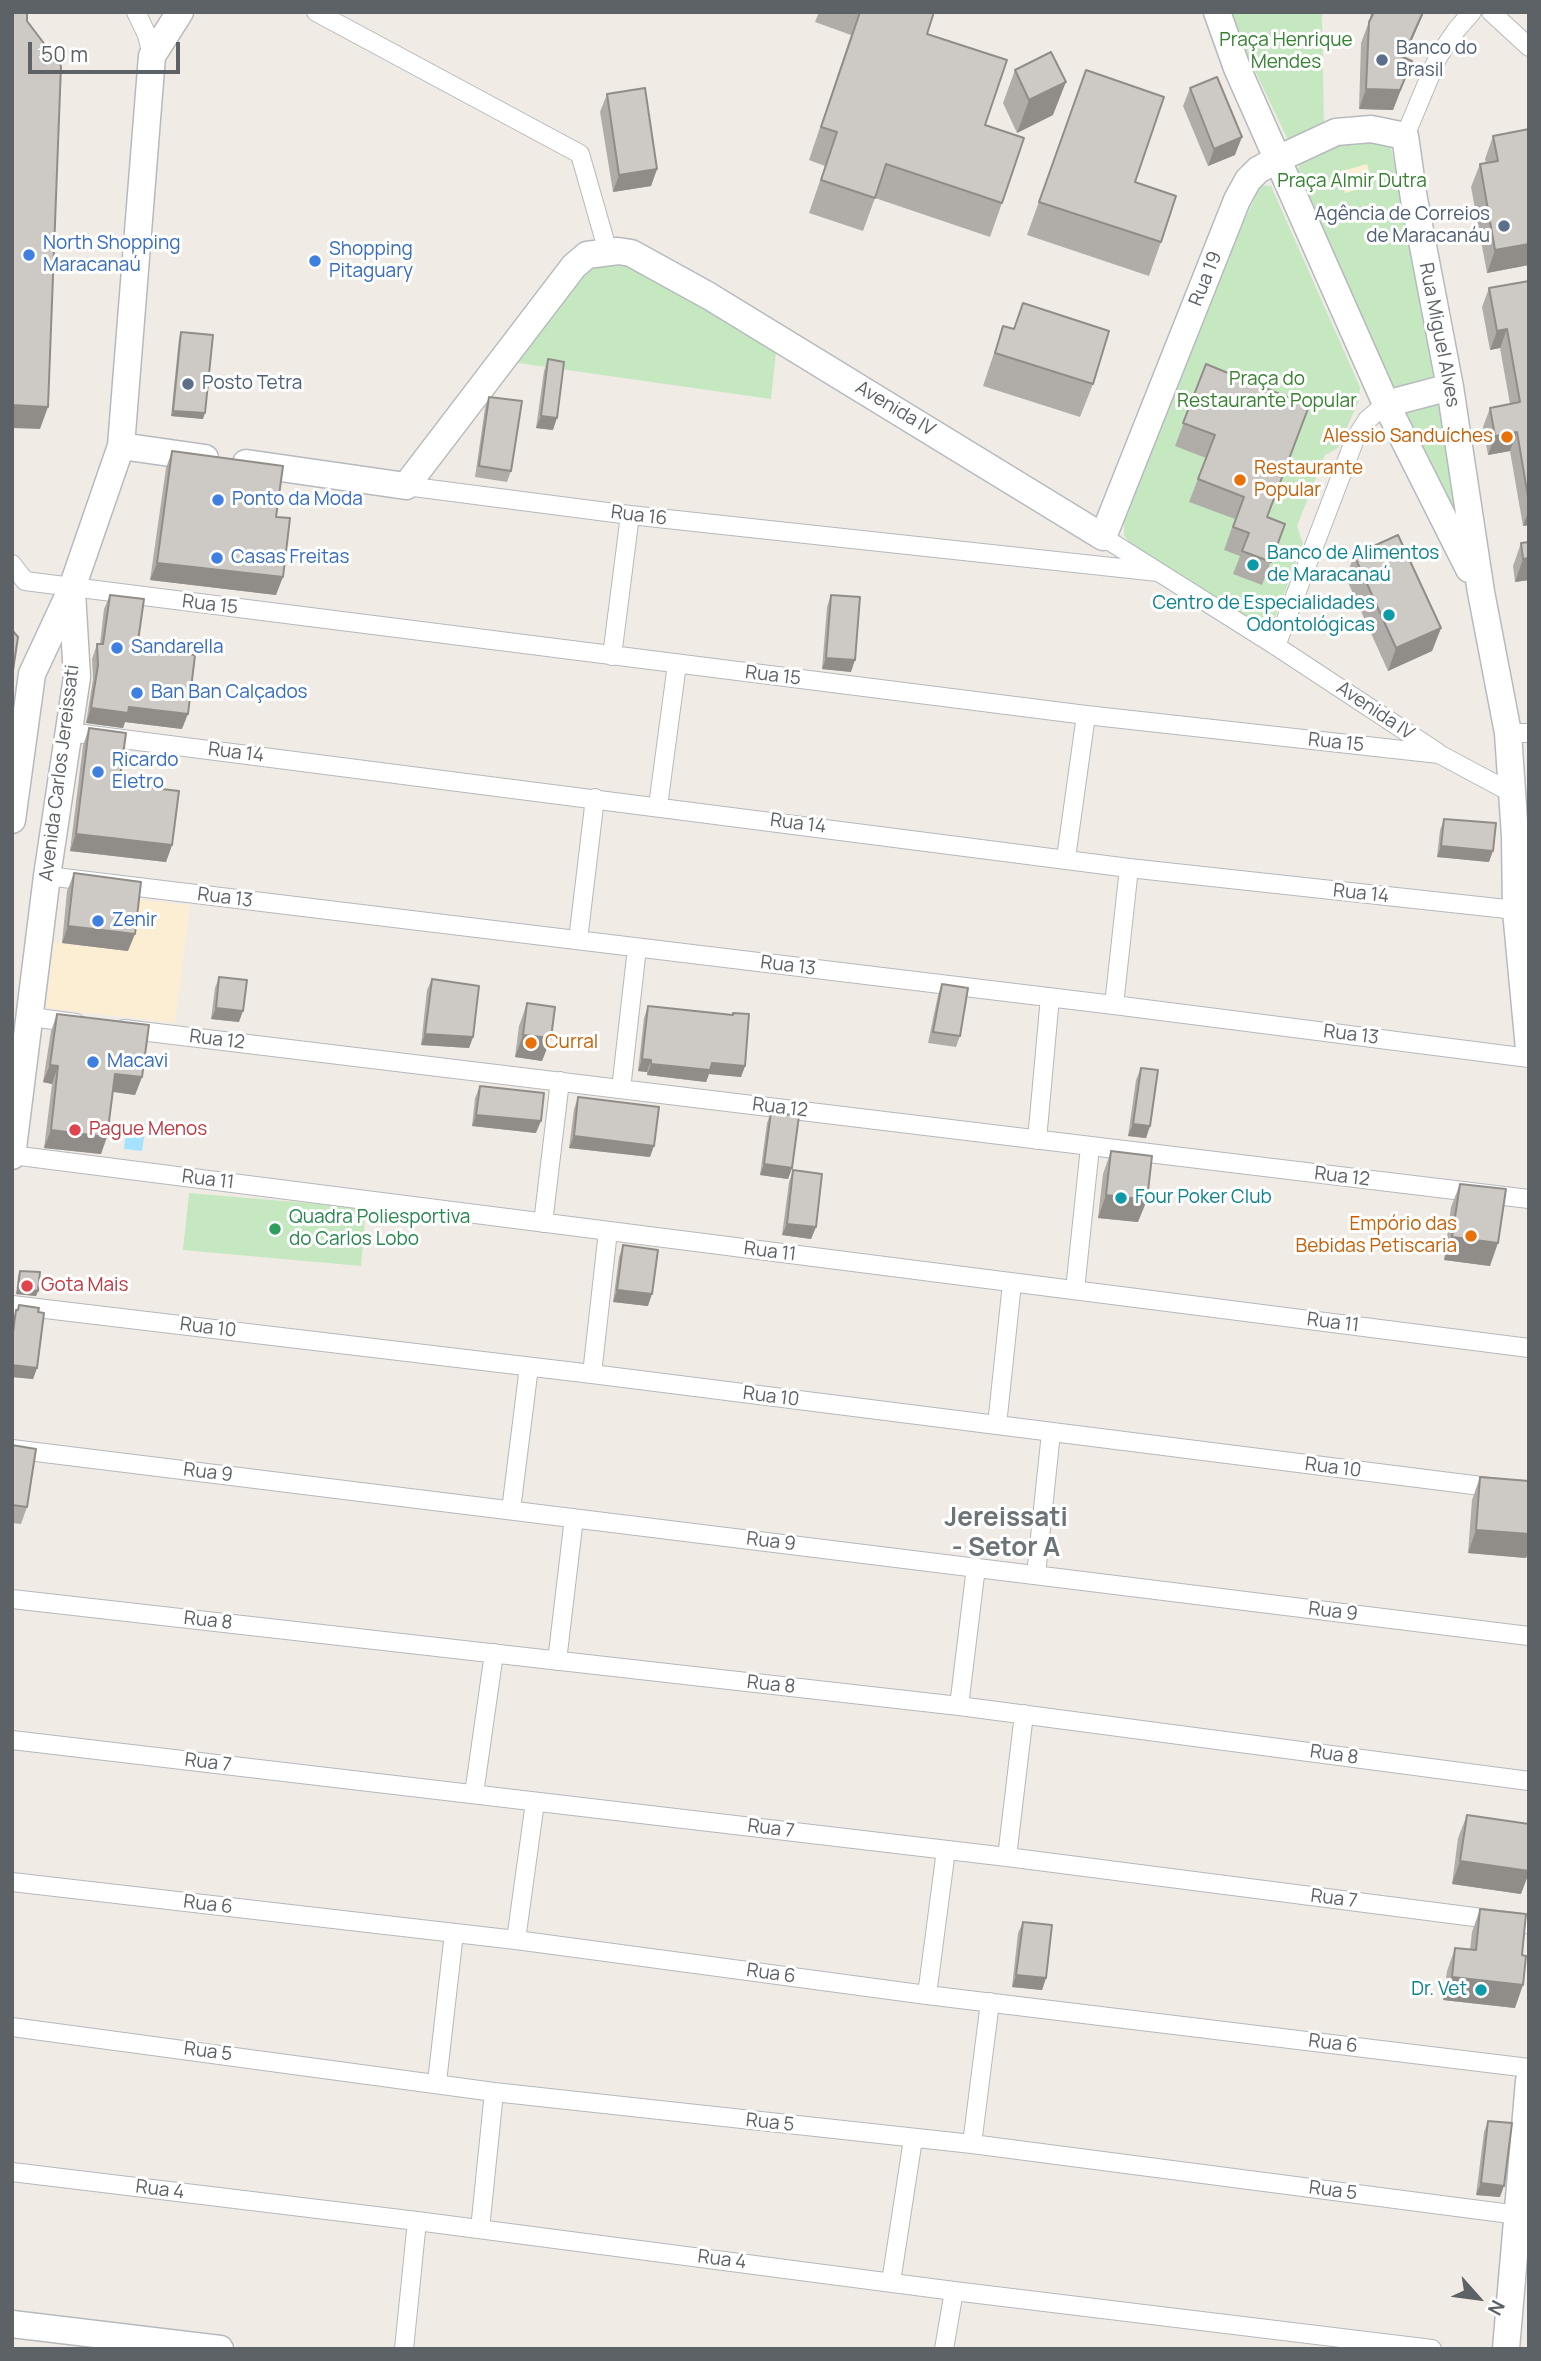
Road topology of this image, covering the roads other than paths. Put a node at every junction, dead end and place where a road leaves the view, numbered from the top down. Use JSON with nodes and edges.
{"nodes":[{"id":1,"x":136,"y":12,"type":"edge"},
{"id":2,"x":180,"y":12,"type":"edge"},
{"id":3,"x":316,"y":12,"type":"edge"},
{"id":4,"x":1217,"y":12,"type":"edge"},
{"id":5,"x":1472,"y":12,"type":"edge"},
{"id":6,"x":1491,"y":12,"type":"edge"},
{"id":7,"x":1529,"y":47,"type":"edge"},
{"id":8,"x":152,"y":56,"type":"junction"},
{"id":9,"x":1405,"y":136,"type":"junction"},
{"id":10,"x":1278,"y":159,"type":"junction"},
{"id":11,"x":608,"y":251,"type":"junction"},
{"id":12,"x":1450,"y":387,"type":"junction"},
{"id":13,"x":1386,"y":404,"type":"junction"},
{"id":14,"x":121,"y":446,"type":"junction"},
{"id":15,"x":406,"y":486,"type":"junction"},
{"id":16,"x":630,"y":515,"type":"junction"},
{"id":17,"x":1103,"y":537,"type":"junction"},
{"id":18,"x":12,"y":564,"type":"edge"},
{"id":19,"x":1158,"y":572,"type":"junction"},
{"id":20,"x":19,"y":587,"type":"edge"},
{"id":21,"x":72,"y":587,"type":"junction"},
{"id":22,"x":1481,"y":592,"type":"junction"},
{"id":23,"x":1276,"y":646,"type":"junction"},
{"id":24,"x":612,"y":656,"type":"junction"},
{"id":25,"x":677,"y":664,"type":"junction"},
{"id":26,"x":1086,"y":715,"type":"junction"},
{"id":27,"x":68,"y":732,"type":"junction"},
{"id":28,"x":1518,"y":733,"type":"edge"},
{"id":29,"x":1439,"y":754,"type":"junction"},
{"id":30,"x":16,"y":768,"type":"edge"},
{"id":31,"x":1512,"y":793,"type":"junction"},
{"id":32,"x":595,"y":798,"type":"junction"},
{"id":33,"x":659,"y":806,"type":"junction"},
{"id":34,"x":12,"y":820,"type":"edge"},
{"id":35,"x":1066,"y":858,"type":"junction"},
{"id":36,"x":1129,"y":868,"type":"junction"},
{"id":37,"x":47,"y":876,"type":"junction"},
{"id":38,"x":1522,"y":911,"type":"edge"},
{"id":39,"x":578,"y":940,"type":"junction"},
{"id":40,"x":637,"y":948,"type":"junction"},
{"id":41,"x":1050,"y":997,"type":"junction"},
{"id":42,"x":1114,"y":1005,"type":"junction"},
{"id":43,"x":30,"y":1017,"type":"junction"},
{"id":44,"x":1529,"y":1049,"type":"edge"},
{"id":45,"x":1529,"y":1058,"type":"edge"},
{"id":46,"x":560,"y":1081,"type":"junction"},
{"id":47,"x":621,"y":1089,"type":"junction"},
{"id":48,"x":1037,"y":1140,"type":"junction"},
{"id":49,"x":1090,"y":1147,"type":"junction"},
{"id":50,"x":12,"y":1156,"type":"edge"},
{"id":51,"x":1529,"y":1199,"type":"edge"},
{"id":52,"x":543,"y":1223,"type":"junction"},
{"id":53,"x":608,"y":1231,"type":"junction"},
{"id":54,"x":1012,"y":1283,"type":"junction"},
{"id":55,"x":1075,"y":1290,"type":"junction"},
{"id":56,"x":12,"y":1305,"type":"edge"},
{"id":57,"x":1529,"y":1348,"type":"edge"},
{"id":58,"x":528,"y":1367,"type":"junction"},
{"id":59,"x":592,"y":1374,"type":"junction"},
{"id":60,"x":997,"y":1425,"type":"junction"},
{"id":61,"x":1051,"y":1433,"type":"junction"},
{"id":62,"x":12,"y":1449,"type":"edge"},
{"id":63,"x":1529,"y":1492,"type":"edge"},
{"id":64,"x":510,"y":1510,"type":"junction"},
{"id":65,"x":575,"y":1518,"type":"junction"},
{"id":66,"x":976,"y":1567,"type":"junction"},
{"id":67,"x":1036,"y":1575,"type":"junction"},
{"id":68,"x":12,"y":1599,"type":"edge"},
{"id":69,"x":1529,"y":1636,"type":"edge"},
{"id":70,"x":494,"y":1653,"type":"junction"},
{"id":71,"x":557,"y":1661,"type":"junction"},
{"id":72,"x":959,"y":1706,"type":"junction"},
{"id":73,"x":1024,"y":1714,"type":"junction"},
{"id":74,"x":12,"y":1740,"type":"edge"},
{"id":75,"x":1529,"y":1781,"type":"edge"},
{"id":76,"x":474,"y":1794,"type":"junction"},
{"id":77,"x":535,"y":1802,"type":"junction"},
{"id":78,"x":946,"y":1850,"type":"junction"},
{"id":79,"x":1007,"y":1857,"type":"junction"},
{"id":80,"x":12,"y":1882,"type":"edge"},
{"id":81,"x":1529,"y":1924,"type":"edge"},
{"id":82,"x":454,"y":1933,"type":"junction"},
{"id":83,"x":516,"y":1940,"type":"junction"},
{"id":84,"x":928,"y":1995,"type":"junction"},
{"id":85,"x":990,"y":2002,"type":"junction"},
{"id":86,"x":12,"y":2027,"type":"edge"},
{"id":87,"x":1529,"y":2068,"type":"edge"},
{"id":88,"x":1529,"y":2081,"type":"edge"},
{"id":89,"x":437,"y":2082,"type":"junction"},
{"id":90,"x":494,"y":2092,"type":"junction"},
{"id":91,"x":913,"y":2139,"type":"junction"},
{"id":92,"x":972,"y":2144,"type":"junction"},
{"id":93,"x":12,"y":2172,"type":"edge"},
{"id":94,"x":1523,"y":2216,"type":"edge"},
{"id":95,"x":417,"y":2221,"type":"junction"},
{"id":96,"x":480,"y":2229,"type":"junction"},
{"id":97,"x":891,"y":2282,"type":"junction"},
{"id":98,"x":954,"y":2291,"type":"junction"},
{"id":99,"x":12,"y":2324,"type":"edge"},
{"id":100,"x":220,"y":2349,"type":"edge"},
{"id":101,"x":404,"y":2349,"type":"edge"},
{"id":102,"x":944,"y":2349,"type":"edge"},
{"id":103,"x":1432,"y":2349,"type":"edge"},
{"id":104,"x":1506,"y":2349,"type":"edge"}],
"edges":[{"from":1,"to":8,"type":"street"},
{"from":2,"to":8,"type":"street"},
{"from":3,"to":11,"type":"street"},
{"from":4,"to":10,"type":"street"},
{"from":5,"to":9,"type":"street"},
{"from":6,"to":7,"type":"street"},
{"from":8,"to":14,"type":"street"},
{"from":9,"to":10,"type":"street","name":"Rua 19"},
{"from":9,"to":12,"type":"street","name":"Rua Miguel Alves"},
{"from":10,"to":13,"type":"street"},
{"from":10,"to":17,"type":"street","name":"Rua 19"},
{"from":11,"to":15,"type":"street"},
{"from":11,"to":17,"type":"street","name":"Avenida IV"},
{"from":12,"to":13,"type":"street"},
{"from":12,"to":22,"type":"street","name":"Rua Miguel Alves"},
{"from":13,"to":22,"type":"street"},
{"from":13,"to":23,"type":"street"},
{"from":14,"to":15,"type":"street","name":"Rua 16"},
{"from":14,"to":21,"type":"street"},
{"from":15,"to":16,"type":"street","name":"Rua 16"},
{"from":16,"to":19,"type":"street","name":"Rua 16"},
{"from":16,"to":24,"type":"street"},
{"from":17,"to":19,"type":"street","name":"Avenida IV"},
{"from":18,"to":20,"type":"street"},
{"from":19,"to":23,"type":"street","name":"Avenida IV"},
{"from":20,"to":21,"type":"street","name":"Rua 15"},
{"from":21,"to":24,"type":"street","name":"Rua 15"},
{"from":21,"to":27,"type":"street","name":"Avenida Carlos Jereissati"},
{"from":21,"to":30,"type":"street","name":"Avenida Carlos Jereissati"},
{"from":22,"to":28,"type":"street"},
{"from":23,"to":29,"type":"street","name":"Avenida IV"},
{"from":24,"to":25,"type":"street","name":"Rua 15"},
{"from":25,"to":26,"type":"street","name":"Rua 15"},
{"from":25,"to":33,"type":"street"},
{"from":26,"to":29,"type":"street","name":"Rua 15"},
{"from":26,"to":35,"type":"street"},
{"from":27,"to":32,"type":"street","name":"Rua 14"},
{"from":27,"to":37,"type":"street","name":"Avenida Carlos Jereissati"},
{"from":28,"to":31,"type":"street"},
{"from":29,"to":31,"type":"street","name":"Rua 15"},
{"from":30,"to":34,"type":"street","name":"Avenida Carlos Jereissati"},
{"from":31,"to":38,"type":"street"},
{"from":32,"to":33,"type":"street","name":"Rua 14"},
{"from":32,"to":39,"type":"street"},
{"from":33,"to":35,"type":"street","name":"Rua 14"},
{"from":35,"to":36,"type":"street","name":"Rua 14"},
{"from":36,"to":38,"type":"street","name":"Rua 14"},
{"from":36,"to":42,"type":"street"},
{"from":37,"to":39,"type":"street","name":"Rua 13"},
{"from":37,"to":43,"type":"street","name":"Avenida Carlos Jereissati"},
{"from":38,"to":44,"type":"street"},
{"from":39,"to":40,"type":"street","name":"Rua 13"},
{"from":40,"to":41,"type":"street","name":"Rua 13"},
{"from":40,"to":47,"type":"street"},
{"from":41,"to":42,"type":"street","name":"Rua 13"},
{"from":41,"to":48,"type":"street"},
{"from":42,"to":45,"type":"street","name":"Rua 13"},
{"from":43,"to":46,"type":"street","name":"Rua 12"},
{"from":43,"to":50,"type":"street","name":"Avenida Carlos Jereissati"},
{"from":46,"to":47,"type":"street","name":"Rua 12"},
{"from":46,"to":52,"type":"street"},
{"from":47,"to":48,"type":"street","name":"Rua 12"},
{"from":48,"to":49,"type":"street","name":"Rua 12"},
{"from":49,"to":51,"type":"street","name":"Rua 12"},
{"from":49,"to":55,"type":"street"},
{"from":50,"to":52,"type":"street","name":"Rua 11"},
{"from":52,"to":53,"type":"street","name":"Rua 11"},
{"from":53,"to":54,"type":"street","name":"Rua 11"},
{"from":53,"to":59,"type":"street"},
{"from":54,"to":55,"type":"street","name":"Rua 11"},
{"from":54,"to":60,"type":"street"},
{"from":55,"to":57,"type":"street","name":"Rua 11"},
{"from":56,"to":58,"type":"street","name":"Rua 10"},
{"from":58,"to":59,"type":"street","name":"Rua 10"},
{"from":58,"to":64,"type":"street"},
{"from":59,"to":60,"type":"street","name":"Rua 10"},
{"from":60,"to":61,"type":"street","name":"Rua 10"},
{"from":61,"to":63,"type":"street","name":"Rua 10"},
{"from":61,"to":67,"type":"street"},
{"from":62,"to":64,"type":"street","name":"Rua 9"},
{"from":64,"to":65,"type":"street","name":"Rua 9"},
{"from":65,"to":66,"type":"street","name":"Rua 9"},
{"from":65,"to":71,"type":"street"},
{"from":66,"to":67,"type":"street","name":"Rua 9"},
{"from":66,"to":72,"type":"street"},
{"from":67,"to":69,"type":"street","name":"Rua 9"},
{"from":68,"to":70,"type":"street","name":"Rua 8"},
{"from":70,"to":71,"type":"street","name":"Rua 8"},
{"from":70,"to":76,"type":"street"},
{"from":71,"to":72,"type":"street","name":"Rua 8"},
{"from":72,"to":73,"type":"street","name":"Rua 8"},
{"from":73,"to":75,"type":"street","name":"Rua 8"},
{"from":73,"to":79,"type":"street"},
{"from":74,"to":76,"type":"street","name":"Rua 7"},
{"from":76,"to":77,"type":"street","name":"Rua 7"},
{"from":77,"to":78,"type":"street","name":"Rua 7"},
{"from":77,"to":83,"type":"street"},
{"from":78,"to":79,"type":"street","name":"Rua 7"},
{"from":78,"to":84,"type":"street"},
{"from":79,"to":81,"type":"street","name":"Rua 7"},
{"from":80,"to":82,"type":"street","name":"Rua 6"},
{"from":82,"to":83,"type":"street","name":"Rua 6"},
{"from":82,"to":89,"type":"street"},
{"from":83,"to":84,"type":"street","name":"Rua 6"},
{"from":84,"to":85,"type":"street","name":"Rua 6"},
{"from":85,"to":87,"type":"street","name":"Rua 6"},
{"from":85,"to":92,"type":"street"},
{"from":86,"to":89,"type":"street","name":"Rua 5"},
{"from":88,"to":94,"type":"street"},
{"from":89,"to":90,"type":"street","name":"Rua 5"},
{"from":90,"to":91,"type":"street","name":"Rua 5"},
{"from":90,"to":96,"type":"street"},
{"from":91,"to":92,"type":"street","name":"Rua 5"},
{"from":91,"to":97,"type":"street"},
{"from":92,"to":94,"type":"street","name":"Rua 5"},
{"from":93,"to":95,"type":"street","name":"Rua 4"},
{"from":94,"to":104,"type":"street"},
{"from":95,"to":96,"type":"street","name":"Rua 4"},
{"from":95,"to":101,"type":"street"},
{"from":96,"to":97,"type":"street","name":"Rua 4"},
{"from":97,"to":98,"type":"street","name":"Rua 4"},
{"from":98,"to":102,"type":"street"},
{"from":98,"to":103,"type":"street","name":"Rua 4"},
{"from":99,"to":100,"type":"street"}]}
